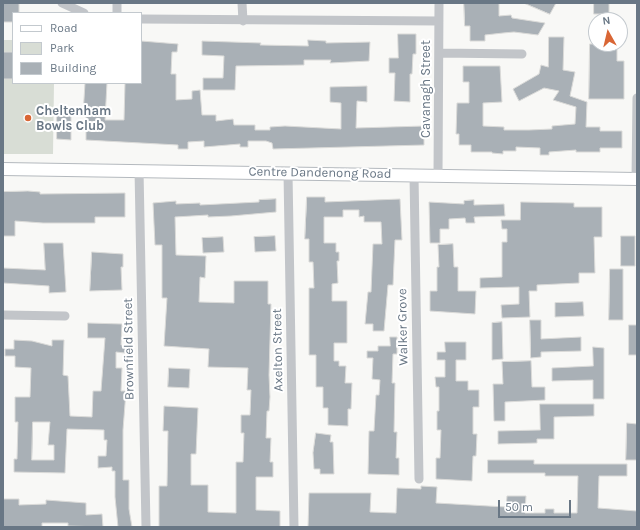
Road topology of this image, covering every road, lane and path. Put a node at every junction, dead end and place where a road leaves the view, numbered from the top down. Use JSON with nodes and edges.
{"nodes":[{"id":1,"x":62,"y":3,"type":"edge"},
{"id":2,"x":242,"y":3,"type":"edge"},
{"id":3,"x":439,"y":3,"type":"edge"},
{"id":4,"x":82,"y":12,"type":"edge"},
{"id":5,"x":142,"y":19,"type":"edge"},
{"id":6,"x":243,"y":21,"type":"junction"},
{"id":7,"x":439,"y":21,"type":"junction"},
{"id":8,"x":439,"y":53,"type":"junction"},
{"id":9,"x":522,"y":54,"type":"dead end"},
{"id":10,"x":637,"y":98,"type":"edge"},
{"id":11,"x":3,"y":169,"type":"edge"},
{"id":12,"x":139,"y":170,"type":"junction"},
{"id":13,"x":288,"y":173,"type":"junction"},
{"id":14,"x":414,"y":175,"type":"junction"},
{"id":15,"x":438,"y":175,"type":"junction"},
{"id":16,"x":637,"y":179,"type":"edge"},
{"id":17,"x":3,"y":316,"type":"edge"},
{"id":18,"x":65,"y":316,"type":"dead end"},
{"id":19,"x":418,"y":479,"type":"dead end"},
{"id":20,"x":146,"y":527,"type":"edge"},
{"id":21,"x":294,"y":527,"type":"edge"}],
"edges":[{"from":1,"to":4,"type":"street"},
{"from":2,"to":6,"type":"street"},
{"from":3,"to":7,"type":"street","name":"Cavanagh Street"},
{"from":5,"to":6,"type":"street"},
{"from":6,"to":7,"type":"street"},
{"from":7,"to":8,"type":"street","name":"Cavanagh Street"},
{"from":8,"to":9,"type":"street"},
{"from":8,"to":15,"type":"street","name":"Cavanagh Street"},
{"from":10,"to":16,"type":"street"},
{"from":11,"to":12,"type":"main road","name":"Centre Dandenong Road"},
{"from":12,"to":13,"type":"main road","name":"Centre Dandenong Road"},
{"from":12,"to":20,"type":"street","name":"Brownfield Street"},
{"from":13,"to":14,"type":"main road","name":"Centre Dandenong Road"},
{"from":13,"to":21,"type":"street","name":"Axelton Street"},
{"from":14,"to":15,"type":"main road","name":"Centre Dandenong Road"},
{"from":14,"to":19,"type":"street","name":"Walker Grove"},
{"from":15,"to":16,"type":"main road","name":"Centre Dandenong Road"},
{"from":17,"to":18,"type":"street"}]}
